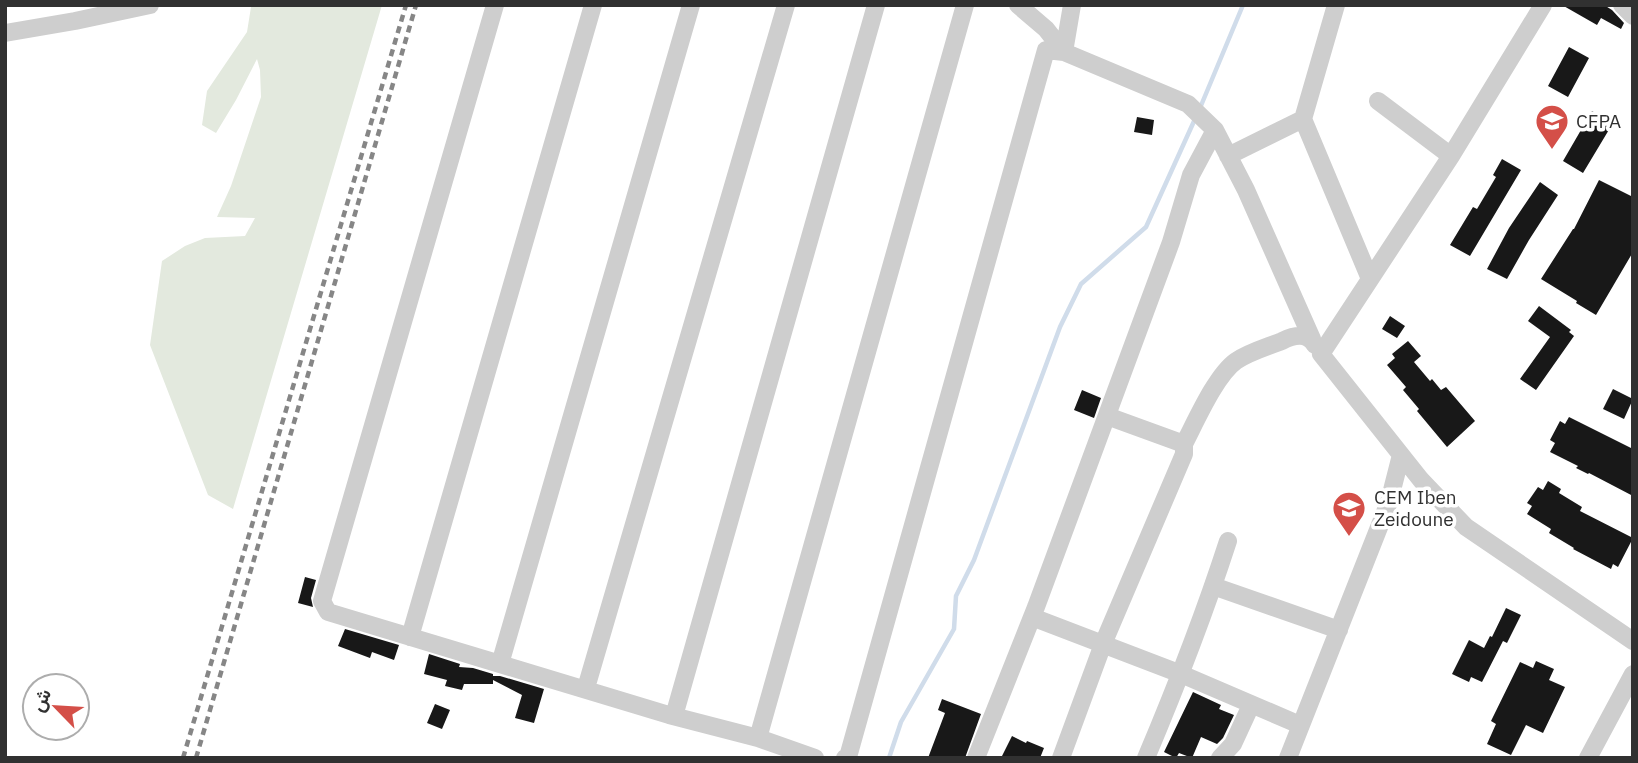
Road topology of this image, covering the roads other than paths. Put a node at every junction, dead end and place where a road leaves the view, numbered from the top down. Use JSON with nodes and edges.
{"nodes":[{"id":1,"x":150,"y":5,"type":"edge"},
{"id":2,"x":495,"y":5,"type":"edge"},
{"id":3,"x":593,"y":5,"type":"edge"},
{"id":4,"x":691,"y":5,"type":"edge"},
{"id":5,"x":786,"y":5,"type":"edge"},
{"id":6,"x":876,"y":5,"type":"edge"},
{"id":7,"x":965,"y":5,"type":"edge"},
{"id":8,"x":1018,"y":5,"type":"edge"},
{"id":9,"x":1072,"y":5,"type":"edge"},
{"id":10,"x":1336,"y":5,"type":"edge"},
{"id":11,"x":1543,"y":5,"type":"edge"},
{"id":12,"x":1622,"y":5,"type":"edge"},
{"id":13,"x":1633,"y":16,"type":"edge"},
{"id":14,"x":5,"y":33,"type":"edge"},
{"id":15,"x":1064,"y":52,"type":"junction"},
{"id":16,"x":1378,"y":101,"type":"dead end"},
{"id":17,"x":1303,"y":118,"type":"junction"},
{"id":18,"x":1215,"y":130,"type":"junction"},
{"id":19,"x":1228,"y":156,"type":"junction"},
{"id":20,"x":1451,"y":156,"type":"junction"},
{"id":21,"x":1370,"y":279,"type":"junction"},
{"id":22,"x":1316,"y":347,"type":"junction"},
{"id":23,"x":1107,"y":416,"type":"junction"},
{"id":24,"x":1184,"y":444,"type":"junction"},
{"id":25,"x":1401,"y":455,"type":"junction"},
{"id":26,"x":1228,"y":541,"type":"dead end"},
{"id":27,"x":1213,"y":586,"type":"junction"},
{"id":28,"x":1032,"y":617,"type":"junction"},
{"id":29,"x":1339,"y":630,"type":"junction"},
{"id":30,"x":410,"y":637,"type":"junction"},
{"id":31,"x":1633,"y":640,"type":"edge"},
{"id":32,"x":1103,"y":644,"type":"junction"},
{"id":33,"x":500,"y":664,"type":"junction"},
{"id":34,"x":1181,"y":674,"type":"junction"},
{"id":35,"x":1633,"y":674,"type":"edge"},
{"id":36,"x":586,"y":688,"type":"junction"},
{"id":37,"x":1251,"y":705,"type":"junction"},
{"id":38,"x":674,"y":716,"type":"junction"},
{"id":39,"x":1300,"y":725,"type":"junction"},
{"id":40,"x":758,"y":738,"type":"junction"},
{"id":41,"x":847,"y":757,"type":"edge"},
{"id":42,"x":815,"y":758,"type":"edge"},
{"id":43,"x":976,"y":758,"type":"edge"},
{"id":44,"x":1061,"y":758,"type":"edge"},
{"id":45,"x":1146,"y":758,"type":"edge"},
{"id":46,"x":1220,"y":758,"type":"edge"},
{"id":47,"x":1288,"y":758,"type":"edge"},
{"id":48,"x":1588,"y":758,"type":"edge"}],
"edges":[{"from":1,"to":14,"type":"street"},
{"from":2,"to":30,"type":"street"},
{"from":3,"to":30,"type":"street"},
{"from":4,"to":33,"type":"street"},
{"from":5,"to":36,"type":"street"},
{"from":6,"to":38,"type":"street"},
{"from":7,"to":40,"type":"street"},
{"from":8,"to":15,"type":"street"},
{"from":9,"to":15,"type":"street"},
{"from":10,"to":17,"type":"street"},
{"from":11,"to":20,"type":"street"},
{"from":12,"to":13,"type":"street"},
{"from":15,"to":18,"type":"street"},
{"from":15,"to":41,"type":"street"},
{"from":16,"to":20,"type":"street"},
{"from":17,"to":19,"type":"street"},
{"from":17,"to":21,"type":"street"},
{"from":18,"to":19,"type":"street"},
{"from":18,"to":23,"type":"street"},
{"from":19,"to":22,"type":"street"},
{"from":20,"to":21,"type":"street"},
{"from":21,"to":22,"type":"street"},
{"from":22,"to":24,"type":"street"},
{"from":22,"to":25,"type":"street"},
{"from":23,"to":24,"type":"street"},
{"from":23,"to":28,"type":"street"},
{"from":24,"to":32,"type":"street"},
{"from":25,"to":29,"type":"street"},
{"from":25,"to":31,"type":"street"},
{"from":26,"to":27,"type":"street"},
{"from":27,"to":29,"type":"street"},
{"from":27,"to":34,"type":"street"},
{"from":28,"to":32,"type":"street"},
{"from":28,"to":43,"type":"street"},
{"from":29,"to":39,"type":"street"},
{"from":30,"to":33,"type":"street"},
{"from":32,"to":34,"type":"street"},
{"from":32,"to":44,"type":"street"},
{"from":33,"to":36,"type":"street"},
{"from":34,"to":37,"type":"street"},
{"from":34,"to":45,"type":"street"},
{"from":35,"to":48,"type":"street"},
{"from":36,"to":38,"type":"street"},
{"from":37,"to":39,"type":"street"},
{"from":37,"to":46,"type":"street"},
{"from":38,"to":40,"type":"street"},
{"from":39,"to":47,"type":"street"},
{"from":40,"to":42,"type":"street"}]}
